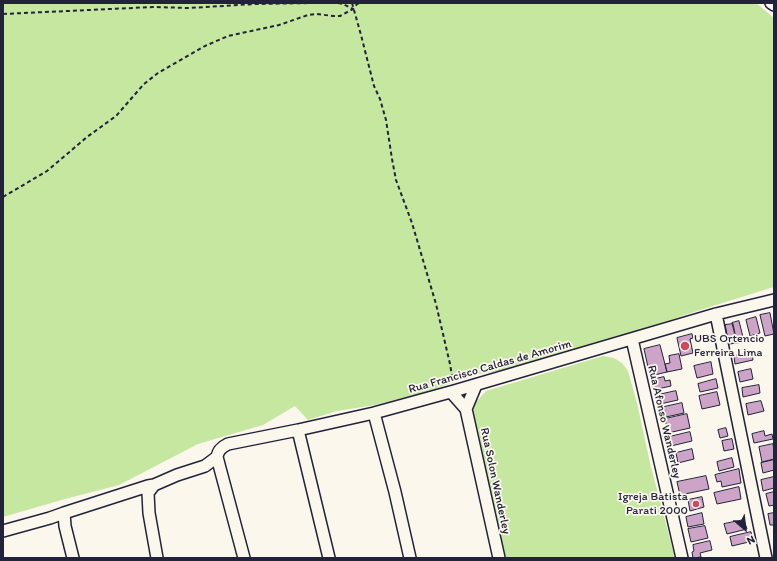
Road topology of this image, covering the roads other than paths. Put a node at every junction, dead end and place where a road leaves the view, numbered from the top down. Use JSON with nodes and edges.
{"nodes":[{"id":1,"x":771,"y":3,"type":"edge"},
{"id":2,"x":774,"y":5,"type":"edge"},
{"id":3,"x":774,"y":300,"type":"edge"},
{"id":4,"x":716,"y":314,"type":"junction"},
{"id":5,"x":632,"y":339,"type":"junction"},
{"id":6,"x":476,"y":385,"type":"junction"},
{"id":7,"x":453,"y":392,"type":"junction"},
{"id":8,"x":466,"y":409,"type":"junction"},
{"id":9,"x":374,"y":414,"type":"junction"},
{"id":10,"x":298,"y":430,"type":"junction"},
{"id":11,"x":217,"y":457,"type":"junction"},
{"id":12,"x":154,"y":485,"type":"junction"},
{"id":13,"x":64,"y":513,"type":"junction"},
{"id":14,"x":3,"y":531,"type":"edge"},
{"id":15,"x":73,"y":558,"type":"edge"},
{"id":16,"x":157,"y":558,"type":"edge"},
{"id":17,"x":244,"y":558,"type":"edge"},
{"id":18,"x":329,"y":558,"type":"edge"},
{"id":19,"x":410,"y":558,"type":"edge"},
{"id":20,"x":499,"y":558,"type":"edge"},
{"id":21,"x":682,"y":558,"type":"edge"},
{"id":22,"x":766,"y":558,"type":"edge"}],
"edges":[{"from":1,"to":2,"type":"street"},
{"from":3,"to":4,"type":"street","name":"Rua Francisco Caldas de Amorim"},
{"from":4,"to":5,"type":"street","name":"Rua Francisco Caldas de Amorim"},
{"from":4,"to":22,"type":"street"},
{"from":5,"to":6,"type":"street","name":"Rua Francisco Caldas de Amorim"},
{"from":5,"to":21,"type":"street","name":"Rua Afonso Wanderley"},
{"from":6,"to":7,"type":"street","name":"Rua Francisco Caldas de Amorim"},
{"from":6,"to":8,"type":"street"},
{"from":7,"to":8,"type":"street","name":"Rua Solon Wanderley"},
{"from":7,"to":9,"type":"street","name":"Rua Francisco Caldas de Amorim"},
{"from":8,"to":20,"type":"street","name":"Rua Solon Wanderley"},
{"from":9,"to":10,"type":"street","name":"Rua Francisco Caldas de Amorim"},
{"from":9,"to":19,"type":"street"},
{"from":10,"to":11,"type":"street","name":"Rua Francisco Caldas de Amorim"},
{"from":10,"to":18,"type":"street"},
{"from":11,"to":12,"type":"street","name":"Rua Francisco Caldas de Amorim"},
{"from":11,"to":17,"type":"street"},
{"from":12,"to":13,"type":"street","name":"Rua Francisco Caldas de Amorim"},
{"from":12,"to":16,"type":"street"},
{"from":13,"to":14,"type":"street","name":"Rua Francisco Caldas de Amorim"},
{"from":13,"to":15,"type":"street"}]}
